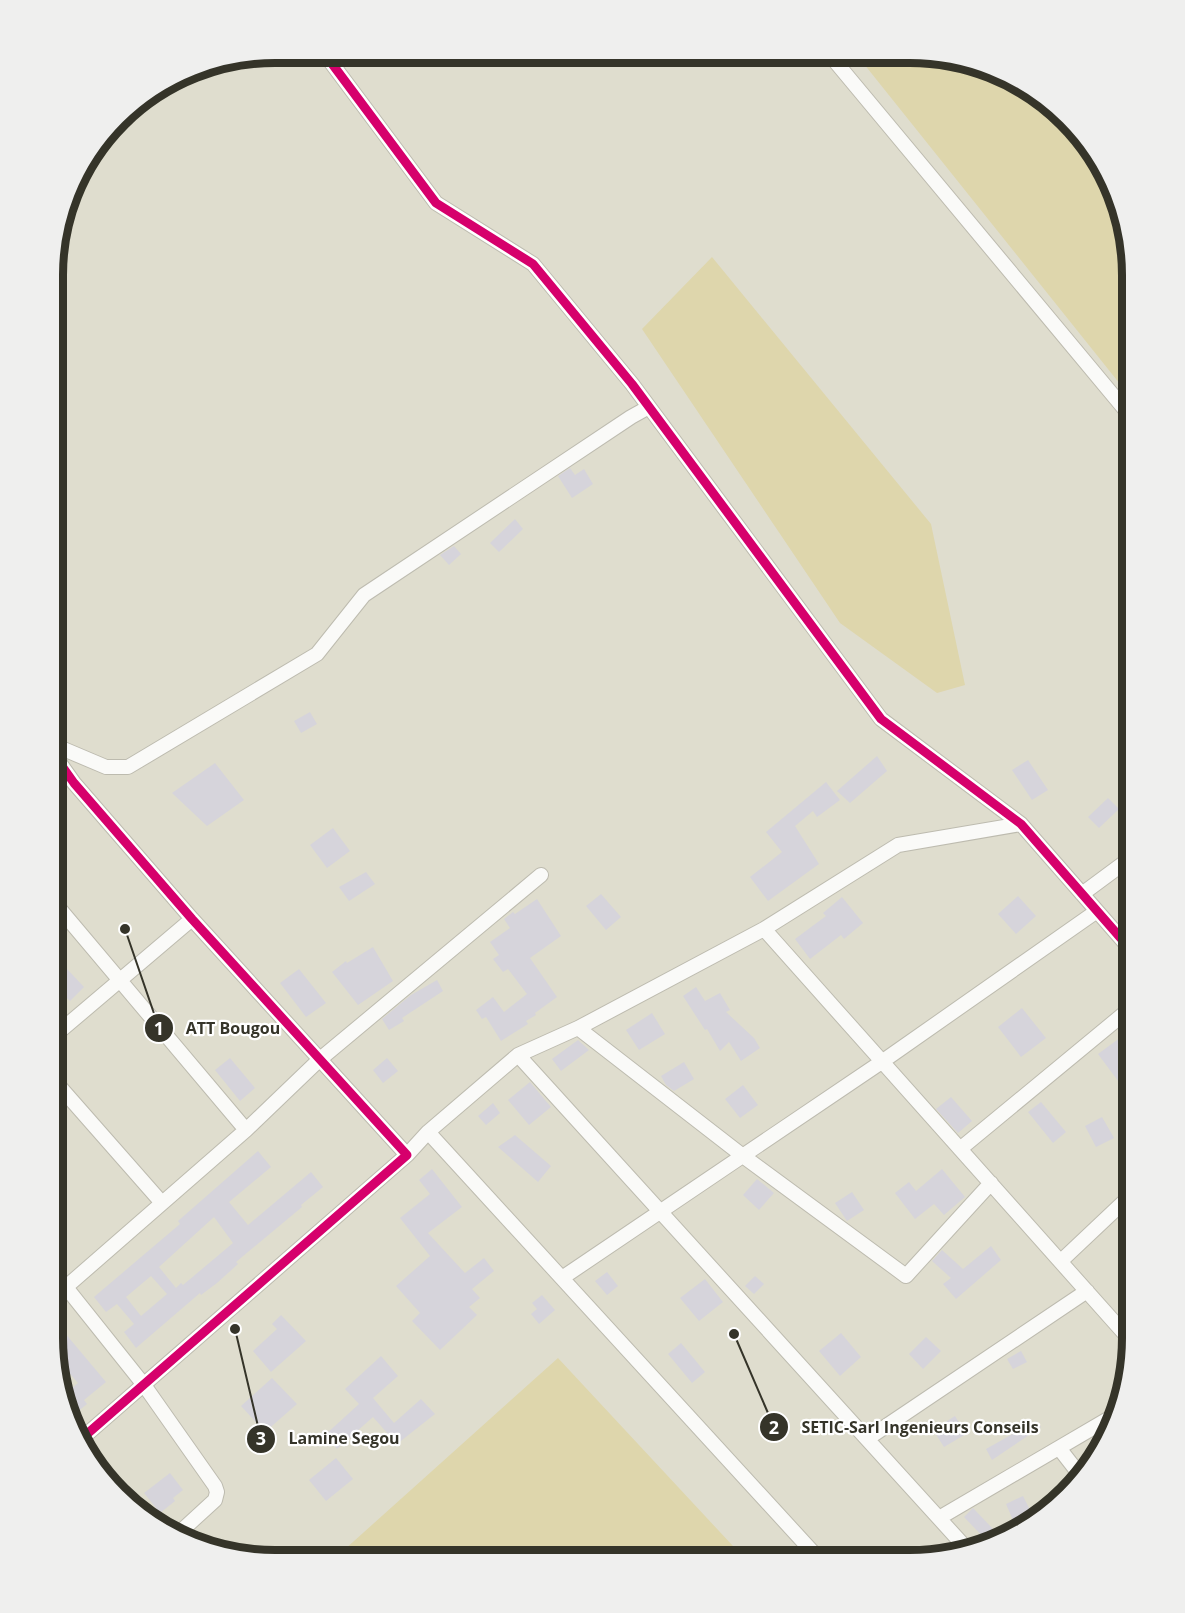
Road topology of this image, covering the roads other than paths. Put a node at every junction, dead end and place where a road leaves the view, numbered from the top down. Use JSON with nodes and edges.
{"nodes":[{"id":1,"x":331,"y":63,"type":"edge"},
{"id":2,"x":836,"y":63,"type":"edge"},
{"id":3,"x":1122,"y":406,"type":"edge"},
{"id":4,"x":649,"y":407,"type":"junction"},
{"id":5,"x":63,"y":749,"type":"edge"},
{"id":6,"x":63,"y":768,"type":"edge"},
{"id":7,"x":1021,"y":824,"type":"junction"},
{"id":8,"x":1122,"y":864,"type":"edge"},
{"id":9,"x":541,"y":875,"type":"dead end"},
{"id":10,"x":1082,"y":894,"type":"junction"},
{"id":11,"x":1097,"y":911,"type":"junction"},
{"id":12,"x":63,"y":913,"type":"edge"},
{"id":13,"x":192,"y":919,"type":"junction"},
{"id":14,"x":764,"y":929,"type":"junction"},
{"id":15,"x":1122,"y":940,"type":"edge"},
{"id":16,"x":120,"y":979,"type":"junction"},
{"id":17,"x":1122,"y":1015,"type":"edge"},
{"id":18,"x":63,"y":1028,"type":"edge"},
{"id":19,"x":578,"y":1028,"type":"junction"},
{"id":20,"x":518,"y":1055,"type":"junction"},
{"id":21,"x":319,"y":1060,"type":"junction"},
{"id":22,"x":883,"y":1061,"type":"junction"},
{"id":23,"x":63,"y":1090,"type":"edge"},
{"id":24,"x":246,"y":1130,"type":"junction"},
{"id":25,"x":428,"y":1132,"type":"junction"},
{"id":26,"x":960,"y":1149,"type":"junction"},
{"id":27,"x":407,"y":1155,"type":"junction"},
{"id":28,"x":743,"y":1156,"type":"junction"},
{"id":29,"x":991,"y":1183,"type":"junction"},
{"id":30,"x":162,"y":1203,"type":"junction"},
{"id":31,"x":1122,"y":1203,"type":"edge"},
{"id":32,"x":660,"y":1212,"type":"junction"},
{"id":33,"x":1060,"y":1261,"type":"junction"},
{"id":34,"x":562,"y":1278,"type":"junction"},
{"id":35,"x":63,"y":1283,"type":"edge"},
{"id":36,"x":66,"y":1287,"type":"junction"},
{"id":37,"x":1086,"y":1291,"type":"junction"},
{"id":38,"x":1122,"y":1331,"type":"edge"},
{"id":39,"x":144,"y":1385,"type":"junction"},
{"id":40,"x":1105,"y":1421,"type":"edge"},
{"id":41,"x":86,"y":1435,"type":"edge"},
{"id":42,"x":867,"y":1439,"type":"junction"},
{"id":43,"x":1059,"y":1448,"type":"junction"},
{"id":44,"x":1076,"y":1470,"type":"edge"},
{"id":45,"x":939,"y":1518,"type":"junction"},
{"id":46,"x":183,"y":1529,"type":"edge"},
{"id":47,"x":962,"y":1544,"type":"edge"},
{"id":48,"x":811,"y":1550,"type":"edge"}],
"edges":[{"from":1,"to":4,"type":"street"},
{"from":2,"to":3,"type":"street"},
{"from":4,"to":5,"type":"street"},
{"from":4,"to":7,"type":"street"},
{"from":6,"to":13,"type":"street"},
{"from":7,"to":10,"type":"street"},
{"from":7,"to":14,"type":"street"},
{"from":8,"to":10,"type":"street"},
{"from":9,"to":21,"type":"street"},
{"from":10,"to":11,"type":"street"},
{"from":11,"to":15,"type":"street"},
{"from":11,"to":22,"type":"street"},
{"from":12,"to":16,"type":"street"},
{"from":13,"to":16,"type":"street"},
{"from":13,"to":21,"type":"street"},
{"from":14,"to":19,"type":"street"},
{"from":14,"to":22,"type":"street"},
{"from":16,"to":18,"type":"street"},
{"from":16,"to":24,"type":"street"},
{"from":17,"to":26,"type":"street"},
{"from":19,"to":20,"type":"street"},
{"from":19,"to":28,"type":"street"},
{"from":20,"to":25,"type":"street"},
{"from":20,"to":32,"type":"street"},
{"from":21,"to":24,"type":"street"},
{"from":21,"to":27,"type":"street"},
{"from":22,"to":26,"type":"street"},
{"from":22,"to":28,"type":"street"},
{"from":23,"to":30,"type":"street"},
{"from":24,"to":30,"type":"street"},
{"from":25,"to":27,"type":"street"},
{"from":25,"to":34,"type":"street"},
{"from":26,"to":29,"type":"street"},
{"from":27,"to":39,"type":"street"},
{"from":28,"to":29,"type":"street"},
{"from":28,"to":32,"type":"street"},
{"from":29,"to":33,"type":"street"},
{"from":30,"to":36,"type":"street"},
{"from":31,"to":33,"type":"street"},
{"from":32,"to":34,"type":"street"},
{"from":32,"to":42,"type":"street"},
{"from":33,"to":37,"type":"street"},
{"from":34,"to":48,"type":"street"},
{"from":35,"to":36,"type":"street"},
{"from":36,"to":39,"type":"street"},
{"from":37,"to":38,"type":"street"},
{"from":37,"to":42,"type":"street"},
{"from":39,"to":41,"type":"street"},
{"from":39,"to":46,"type":"street"},
{"from":40,"to":43,"type":"street"},
{"from":42,"to":45,"type":"street"},
{"from":43,"to":44,"type":"street"},
{"from":43,"to":45,"type":"street"},
{"from":45,"to":47,"type":"street"}]}
